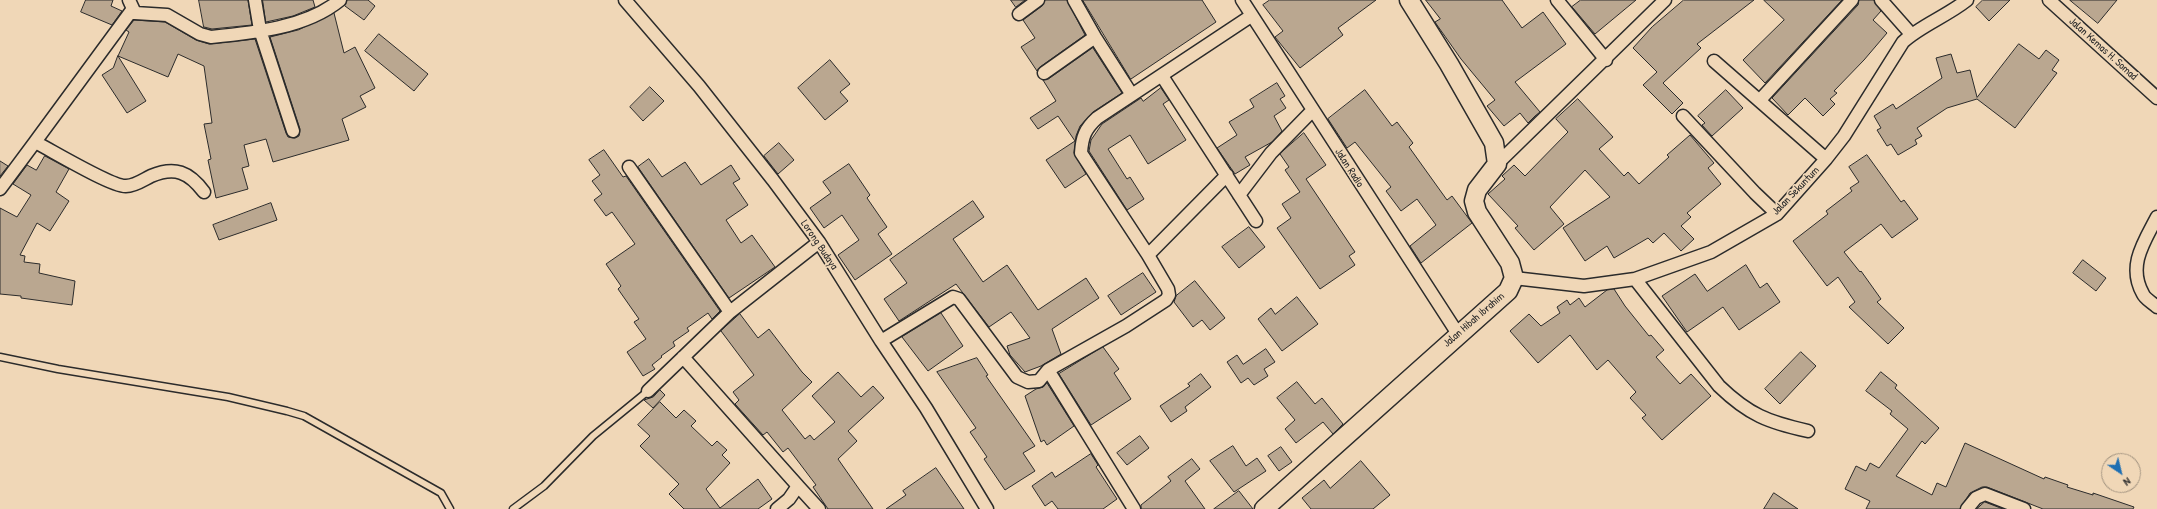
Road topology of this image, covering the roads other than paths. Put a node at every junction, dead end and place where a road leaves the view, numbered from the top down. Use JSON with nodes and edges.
{"nodes":[{"id":1,"x":255,"y":0,"type":"edge"},
{"id":2,"x":340,"y":0,"type":"edge"},
{"id":3,"x":625,"y":0,"type":"edge"},
{"id":4,"x":1038,"y":0,"type":"edge"},
{"id":5,"x":1074,"y":0,"type":"edge"},
{"id":6,"x":1242,"y":0,"type":"edge"},
{"id":7,"x":1409,"y":0,"type":"edge"},
{"id":8,"x":1557,"y":0,"type":"edge"},
{"id":9,"x":1665,"y":0,"type":"edge"},
{"id":10,"x":1852,"y":0,"type":"edge"},
{"id":11,"x":1882,"y":0,"type":"edge"},
{"id":12,"x":1967,"y":0,"type":"edge"},
{"id":13,"x":2049,"y":0,"type":"edge"},
{"id":14,"x":131,"y":5,"type":"edge"},
{"id":15,"x":1019,"y":14,"type":"dead end"},
{"id":16,"x":1251,"y":16,"type":"junction"},
{"id":17,"x":260,"y":30,"type":"junction"},
{"id":18,"x":1911,"y":34,"type":"junction"},
{"id":19,"x":1095,"y":37,"type":"junction"},
{"id":20,"x":1606,"y":60,"type":"junction"},
{"id":21,"x":1714,"y":60,"type":"dead end"},
{"id":22,"x":1044,"y":73,"type":"dead end"},
{"id":23,"x":1162,"y":76,"type":"junction"},
{"id":24,"x":1132,"y":95,"type":"junction"},
{"id":25,"x":2157,"y":98,"type":"edge"},
{"id":26,"x":1760,"y":100,"type":"junction"},
{"id":27,"x":1312,"y":111,"type":"junction"},
{"id":28,"x":1683,"y":116,"type":"dead end"},
{"id":29,"x":293,"y":131,"type":"dead end"},
{"id":30,"x":35,"y":142,"type":"junction"},
{"id":31,"x":1826,"y":159,"type":"junction"},
{"id":32,"x":1497,"y":164,"type":"junction"},
{"id":33,"x":629,"y":167,"type":"dead end"},
{"id":34,"x":1227,"y":175,"type":"junction"},
{"id":35,"x":0,"y":189,"type":"edge"},
{"id":36,"x":204,"y":192,"type":"dead end"},
{"id":37,"x":1239,"y":194,"type":"junction"},
{"id":38,"x":1777,"y":214,"type":"junction"},
{"id":39,"x":2157,"y":217,"type":"edge"},
{"id":40,"x":1256,"y":222,"type":"dead end"},
{"id":41,"x":819,"y":242,"type":"junction"},
{"id":42,"x":1148,"y":255,"type":"junction"},
{"id":43,"x":1514,"y":278,"type":"junction"},
{"id":44,"x":1635,"y":279,"type":"junction"},
{"id":45,"x":2157,"y":306,"type":"edge"},
{"id":46,"x":730,"y":312,"type":"junction"},
{"id":47,"x":1458,"y":334,"type":"junction"},
{"id":48,"x":881,"y":342,"type":"junction"},
{"id":49,"x":0,"y":357,"type":"edge"},
{"id":50,"x":683,"y":357,"type":"junction"},
{"id":51,"x":1048,"y":370,"type":"junction"},
{"id":52,"x":648,"y":391,"type":"joint"},
{"id":53,"x":1808,"y":431,"type":"dead end"},
{"id":54,"x":798,"y":486,"type":"junction"},
{"id":55,"x":450,"y":509,"type":"edge"},
{"id":56,"x":513,"y":509,"type":"edge"},
{"id":57,"x":778,"y":509,"type":"edge"},
{"id":58,"x":819,"y":509,"type":"edge"},
{"id":59,"x":987,"y":509,"type":"edge"},
{"id":60,"x":1134,"y":509,"type":"edge"},
{"id":61,"x":1264,"y":509,"type":"edge"},
{"id":62,"x":1967,"y":509,"type":"edge"},
{"id":63,"x":2024,"y":509,"type":"edge"}],
"edges":[{"from":1,"to":17,"type":"street"},
{"from":2,"to":17,"type":"street"},
{"from":3,"to":41,"type":"street","name":"Lorong Budaya"},
{"from":4,"to":15,"type":"street"},
{"from":5,"to":19,"type":"street"},
{"from":6,"to":16,"type":"street","name":"Jalan Radio"},
{"from":7,"to":32,"type":"street"},
{"from":8,"to":20,"type":"street"},
{"from":9,"to":20,"type":"street"},
{"from":10,"to":26,"type":"street"},
{"from":11,"to":18,"type":"street"},
{"from":12,"to":18,"type":"street","name":"Jalan Sekuntum"},
{"from":13,"to":25,"type":"street","name":"Jalan Kemas H. Somad"},
{"from":14,"to":17,"type":"street"},
{"from":14,"to":30,"type":"street"},
{"from":16,"to":23,"type":"street"},
{"from":16,"to":27,"type":"street","name":"Jalan Radio"},
{"from":17,"to":29,"type":"street"},
{"from":18,"to":31,"type":"street","name":"Jalan Sekuntum"},
{"from":19,"to":22,"type":"street"},
{"from":19,"to":24,"type":"street"},
{"from":20,"to":32,"type":"street"},
{"from":21,"to":26,"type":"street"},
{"from":23,"to":24,"type":"street"},
{"from":23,"to":34,"type":"street"},
{"from":24,"to":42,"type":"street"},
{"from":26,"to":31,"type":"street"},
{"from":27,"to":37,"type":"street"},
{"from":27,"to":47,"type":"street","name":"Jalan Radio"},
{"from":28,"to":38,"type":"street"},
{"from":30,"to":35,"type":"street"},
{"from":30,"to":36,"type":"street"},
{"from":31,"to":38,"type":"street","name":"Jalan Sekuntum"},
{"from":32,"to":43,"type":"street"},
{"from":33,"to":46,"type":"street"},
{"from":34,"to":37,"type":"street"},
{"from":34,"to":42,"type":"street"},
{"from":37,"to":40,"type":"street"},
{"from":38,"to":44,"type":"street","name":"Jalan Sekuntum"},
{"from":39,"to":45,"type":"street"},
{"from":41,"to":46,"type":"street"},
{"from":41,"to":48,"type":"street","name":"Lorong Budaya"},
{"from":42,"to":51,"type":"street"},
{"from":43,"to":44,"type":"street","name":"Jalan Sekuntum"},
{"from":43,"to":47,"type":"street","name":"Jalan Hibah Ibrahim"},
{"from":44,"to":53,"type":"street"},
{"from":46,"to":50,"type":"street"},
{"from":47,"to":61,"type":"street","name":"Jalan Hibah Ibrahim"},
{"from":48,"to":51,"type":"street"},
{"from":48,"to":59,"type":"street","name":"Lorong Budaya"},
{"from":49,"to":55,"type":"lane"},
{"from":50,"to":52,"type":"street"},
{"from":50,"to":54,"type":"street"},
{"from":51,"to":60,"type":"street"},
{"from":52,"to":56,"type":"lane"},
{"from":54,"to":57,"type":"street"},
{"from":54,"to":58,"type":"street"},
{"from":62,"to":63,"type":"street"}]}
